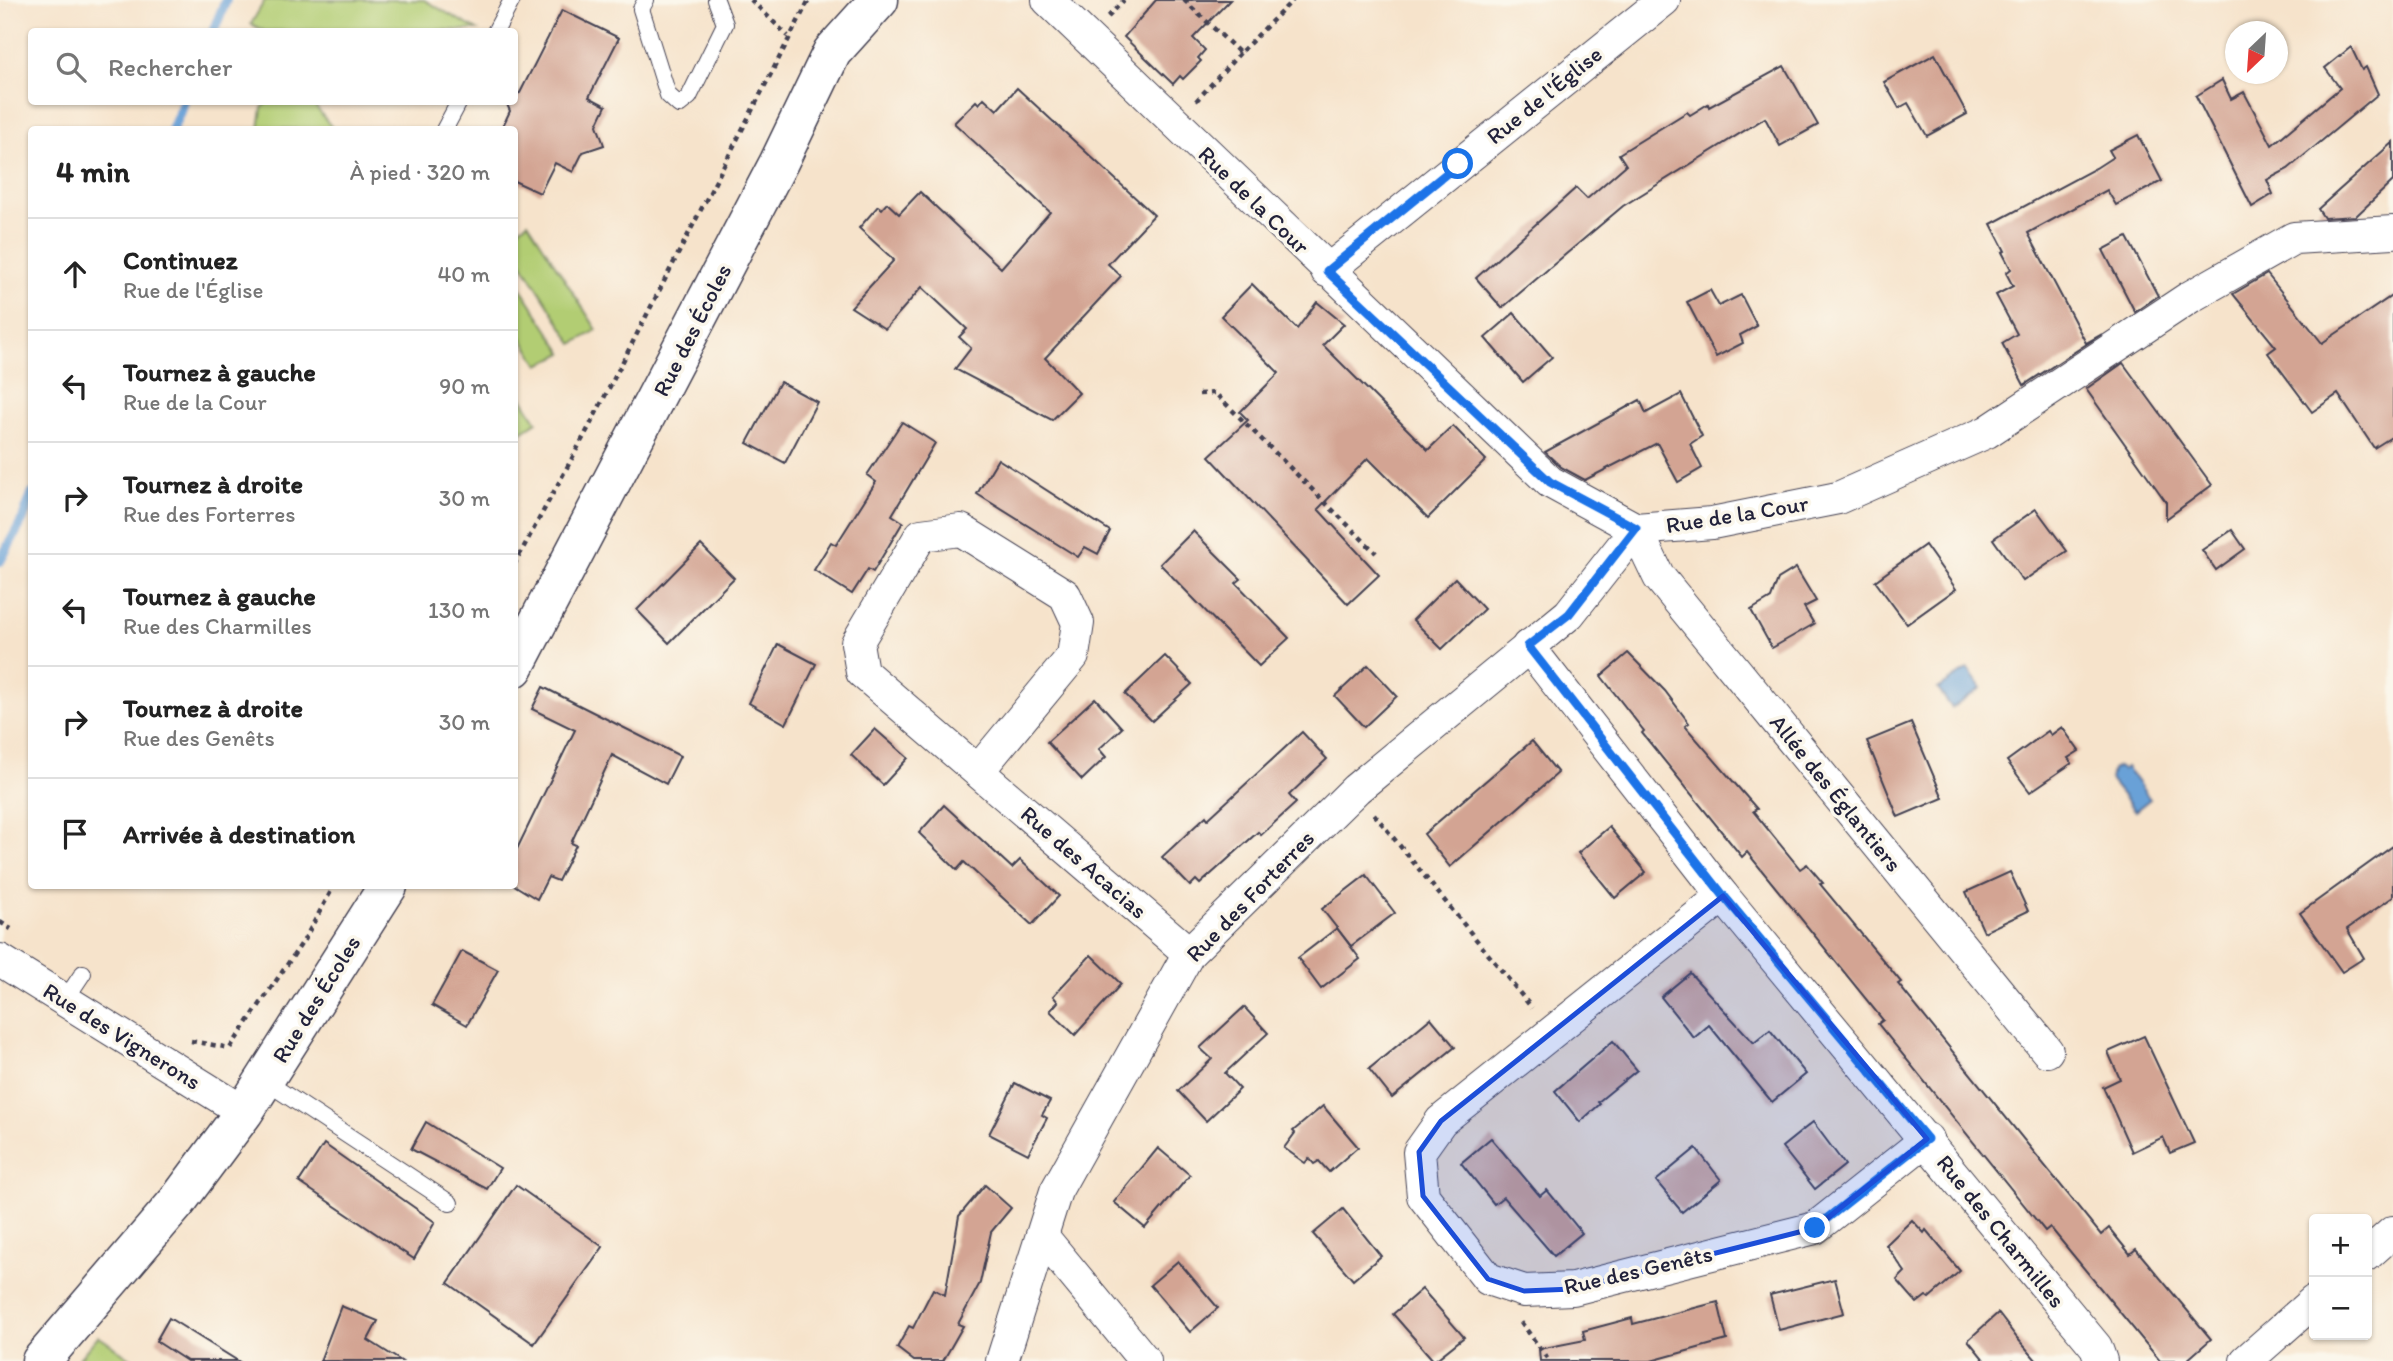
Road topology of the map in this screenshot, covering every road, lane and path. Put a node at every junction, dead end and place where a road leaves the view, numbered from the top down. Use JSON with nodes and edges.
{"nodes":[{"id":1,"x":512,"y":0,"type":"edge"},
{"id":2,"x":646,"y":0,"type":"edge"},
{"id":3,"x":716,"y":0,"type":"edge"},
{"id":4,"x":751,"y":0,"type":"edge"},
{"id":5,"x":809,"y":0,"type":"edge"},
{"id":6,"x":879,"y":0,"type":"edge"},
{"id":7,"x":1048,"y":0,"type":"edge"},
{"id":8,"x":1184,"y":0,"type":"edge"},
{"id":9,"x":1293,"y":0,"type":"edge"},
{"id":10,"x":1664,"y":0,"type":"edge"},
{"id":11,"x":497,"y":28,"type":"edge"},
{"id":12,"x":788,"y":36,"type":"junction"},
{"id":13,"x":1241,"y":53,"type":"junction"},
{"id":14,"x":1194,"y":103,"type":"dead end"},
{"id":15,"x":457,"y":105,"type":"edge"},
{"id":16,"x":446,"y":126,"type":"edge"},
{"id":17,"x":2393,"y":232,"type":"edge"},
{"id":18,"x":1327,"y":271,"type":"junction"},
{"id":19,"x":1199,"y":394,"type":"dead end"},
{"id":20,"x":1636,"y":528,"type":"junction"},
{"id":21,"x":1376,"y":553,"type":"dead end"},
{"id":22,"x":518,"y":558,"type":"edge"},
{"id":23,"x":1528,"y":646,"type":"junction"},
{"id":24,"x":518,"y":659,"type":"edge"},
{"id":25,"x":978,"y":771,"type":"junction"},
{"id":26,"x":1356,"y":789,"type":"junction"},
{"id":27,"x":332,"y":889,"type":"edge"},
{"id":28,"x":386,"y":889,"type":"edge"},
{"id":29,"x":1723,"y":895,"type":"junction"},
{"id":30,"x":0,"y":922,"type":"edge"},
{"id":31,"x":12,"y":929,"type":"dead end"},
{"id":32,"x":1189,"y":953,"type":"junction"},
{"id":33,"x":0,"y":960,"type":"edge"},
{"id":34,"x":83,"y":973,"type":"dead end"},
{"id":35,"x":65,"y":1000,"type":"junction"},
{"id":36,"x":1552,"y":1033,"type":"junction"},
{"id":37,"x":180,"y":1034,"type":"dead end"},
{"id":38,"x":2047,"y":1051,"type":"dead end"},
{"id":39,"x":254,"y":1096,"type":"junction"},
{"id":40,"x":1927,"y":1139,"type":"junction"},
{"id":41,"x":450,"y":1203,"type":"dead end"},
{"id":42,"x":2393,"y":1232,"type":"edge"},
{"id":43,"x":1042,"y":1236,"type":"junction"},
{"id":44,"x":2372,"y":1251,"type":"edge"},
{"id":45,"x":2309,"y":1305,"type":"edge"},
{"id":46,"x":41,"y":1361,"type":"edge"},
{"id":47,"x":1002,"y":1361,"type":"edge"},
{"id":48,"x":1145,"y":1361,"type":"edge"},
{"id":49,"x":2101,"y":1361,"type":"edge"},
{"id":50,"x":2246,"y":1361,"type":"edge"}],
"edges":[{"from":1,"to":11,"type":"lane"},
{"from":2,"to":3,"type":"lane"},
{"from":4,"to":12,"type":"path"},
{"from":5,"to":12,"type":"path"},
{"from":6,"to":24,"type":"main road","name":"Rue des Écoles"},
{"from":7,"to":18,"type":"street","name":"Rue de la Cour"},
{"from":8,"to":13,"type":"path"},
{"from":9,"to":13,"type":"path"},
{"from":10,"to":18,"type":"street","name":"Rue de l'Église"},
{"from":12,"to":22,"type":"path"},
{"from":13,"to":14,"type":"path"},
{"from":15,"to":16,"type":"lane"},
{"from":17,"to":20,"type":"street","name":"Rue de la Cour"},
{"from":18,"to":20,"type":"street","name":"Rue de la Cour"},
{"from":19,"to":21,"type":"path"},
{"from":20,"to":23,"type":"street","name":"Rue des Forterres"},
{"from":20,"to":38,"type":"street","name":"Allée des Églantiers"},
{"from":23,"to":26,"type":"street","name":"Rue des Forterres"},
{"from":23,"to":29,"type":"street","name":"Rue des Charmilles"},
{"from":25,"to":25,"type":"street","name":"Rue des Acacias"},
{"from":25,"to":32,"type":"street","name":"Rue des Acacias"},
{"from":26,"to":32,"type":"street","name":"Rue des Forterres"},
{"from":26,"to":36,"type":"path"},
{"from":27,"to":37,"type":"path"},
{"from":28,"to":39,"type":"main road","name":"Rue des Écoles"},
{"from":29,"to":36,"type":"street","name":"Rue des Genêts"},
{"from":29,"to":40,"type":"street","name":"Rue des Charmilles"},
{"from":30,"to":31,"type":"path"},
{"from":32,"to":43,"type":"street","name":"Rue des Forterres"},
{"from":33,"to":35,"type":"street","name":"Rue des Vignerons"},
{"from":34,"to":35,"type":"lane"},
{"from":35,"to":39,"type":"street","name":"Rue des Vignerons"},
{"from":36,"to":40,"type":"street","name":"Rue des Genêts"},
{"from":39,"to":41,"type":"lane"},
{"from":39,"to":46,"type":"main road","name":"Rue des Écoles"},
{"from":40,"to":49,"type":"street","name":"Rue des Charmilles"},
{"from":42,"to":44,"type":"street"},
{"from":43,"to":47,"type":"street","name":"Rue des Forterres"},
{"from":43,"to":48,"type":"street"},
{"from":45,"to":50,"type":"street"}]}
